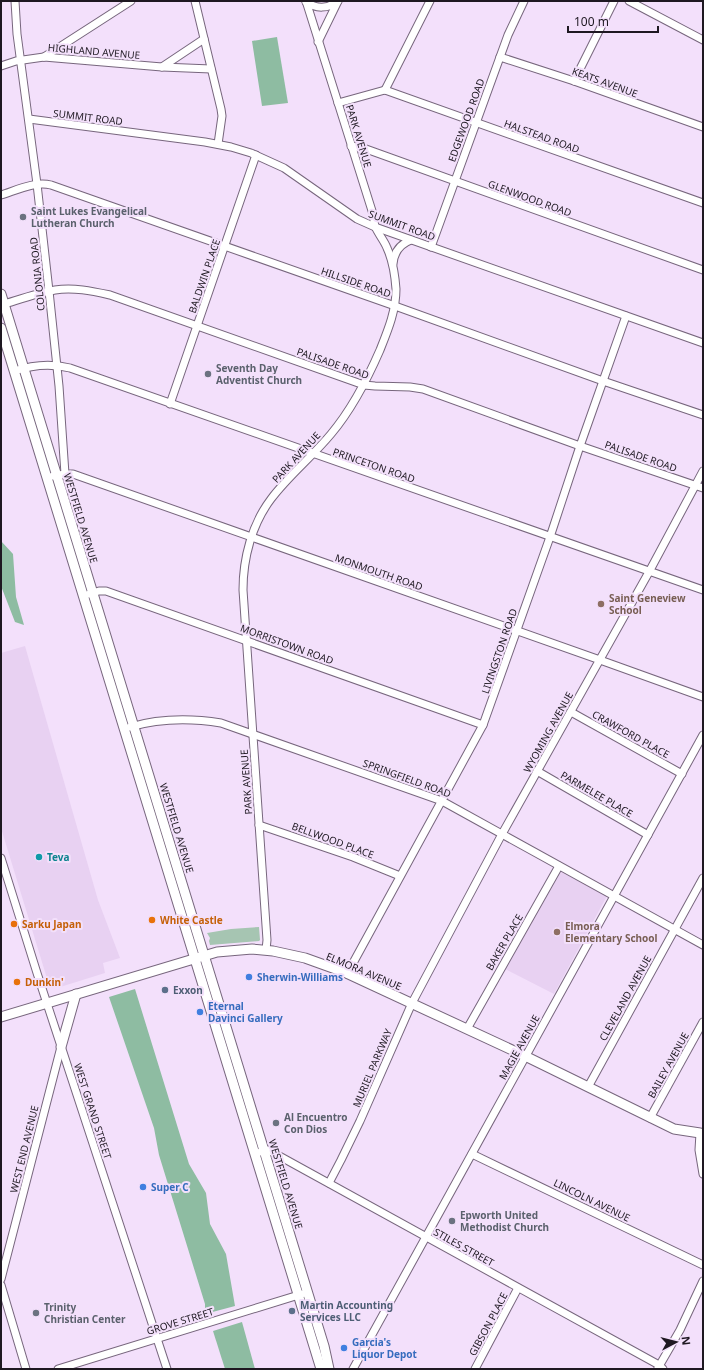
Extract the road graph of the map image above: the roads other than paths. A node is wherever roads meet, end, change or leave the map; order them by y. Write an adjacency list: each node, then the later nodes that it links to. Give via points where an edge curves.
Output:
1 (15, 1): 15 (street, COLONIA ROAD)
2 (131, 1): 13 (street)
3 (196, 1): 10 (street)
4 (338, 1): 9 (street, via 330,6 320,7); 12 (street)
5 (430, 1): 20 (street)
6 (524, 1): 14 (street, EDGEWOOD ROAD)
7 (614, 1): 19 (street)
8 (628, 1): 11 (street)
9 (306, 2): 12 (street, PARK AVENUE)
10 (204, 39): 17 (street); 18 (street)
11 (703, 40)
12 (318, 42): 21 (street, PARK AVENUE)
13 (44, 57): 15 (street, HIGHLAND AVENUE); 17 (street, HIGHLAND AVENUE)
14 (500, 57): 19 (street, KEATS AVENUE); 23 (street, EDGEWOOD ROAD)
15 (20, 60): 16 (street, HIGHLAND AVENUE); 22 (street, COLONIA ROAD)
16 (1, 66)
17 (162, 67): 18 (street, HIGHLAND AVENUE)
18 (212, 69): 25 (street, via 222,116)
19 (574, 81): 24 (street, KEATS AVENUE)
20 (385, 90): 21 (street); 23 (street, HALSTEAD ROAD)
21 (338, 104): 26 (street, PARK AVENUE)
22 (29, 119): 25 (street, SUMMIT ROAD); 29 (street, COLONIA ROAD)
23 (476, 122): 28 (street, EDGEWOOD ROAD); 31 (street, HALSTEAD ROAD)
24 (703, 127)
25 (218, 144): 27 (street, SUMMIT ROAD)
26 (351, 146): 28 (street, GLENWOOD ROAD, via 366,149); 32 (street, PARK AVENUE)
27 (256, 155): 32 (street, SUMMIT ROAD, via 284,168 357,219); 34 (street, BALDWIN PLACE)
28 (454, 182): 35 (street, EDGEWOOD ROAD); 37 (street, GLENWOOD ROAD)
29 (38, 184): 30 (street, HILLSIDE ROAD); 34 (street, HILLSIDE ROAD, via 51,185); 38 (street, COLONIA ROAD)
30 (1, 195)
31 (703, 203)
32 (376, 227): 33 (street, SUMMIT ROAD); 36 (street, PARK AVENUE, via 387,247)
33 (411, 240): 35 (street, SUMMIT ROAD); 36 (street, via 396,251)
34 (225, 246): 41 (street, HILLSIDE ROAD); 43 (street, BALDWIN PLACE)
35 (431, 247): 42 (street, SUMMIT ROAD)
36 (393, 266): 41 (street, PARK AVENUE)
37 (703, 270)
38 (49, 291): 40 (street, PALISADE ROAD); 43 (street, PALISADE ROAD, via 72,289 104,294); 46 (street, COLONIA ROAD)
39 (1, 294): 40 (main road, WESTFIELD AVENUE)
40 (3, 305): 47 (main road, WESTFIELD AVENUE)
41 (396, 306): 49 (street, HILLSIDE ROAD); 50 (street, PARK AVENUE)
42 (626, 316): 45 (street, SUMMIT ROAD); 49 (street, LIVINGSTON ROAD)
43 (197, 326): 50 (street, PALISADE ROAD); 51 (street, BALDWIN PLACE)
44 (1, 328): 48 (main road, WESTFIELD AVENUE)
45 (703, 343)
46 (57, 366): 47 (street, PRINCETON ROAD); 51 (street, PRINCETON ROAD, via 70,368); 56 (street, COLONIA ROAD)
47 (24, 368): 48 (street, PRINCETON ROAD); 56 (main road, WESTFIELD AVENUE)
48 (14, 371): 57 (main road, WESTFIELD AVENUE)
49 (603, 381): 52 (street, HILLSIDE ROAD); 53 (street, LIVINGSTON ROAD)
50 (364, 385): 53 (street, PALISADE ROAD, via 423,389); 54 (street, PARK AVENUE, via 338,425)
51 (170, 404): 54 (street, PRINCETON ROAD)
52 (703, 415)
53 (580, 446): 58 (street, PALISADE ROAD); 61 (street, LIVINGSTON ROAD)
54 (313, 454): 60 (street, PARK AVENUE, via 268,503); 61 (street, PRINCETON ROAD)
55 (703, 471): 58 (street, WYOMING AVENUE)
56 (61, 474): 57 (street, MONMOUTH ROAD); 60 (street, MONMOUTH ROAD, via 73,474); 64 (main road, WESTFIELD AVENUE)
57 (47, 478): 65 (main road, WESTFIELD AVENUE)
58 (695, 485): 59 (street, PALISADE ROAD); 62 (street, WYOMING AVENUE)
59 (703, 488)
60 (252, 537): 66 (street, MONMOUTH ROAD); 67 (street, PARK AVENUE, via 243,574)
61 (550, 537): 62 (street, PRINCETON ROAD); 66 (street, LIVINGSTON ROAD)
62 (649, 572): 63 (street, PRINCETON ROAD); 68 (street, WYOMING AVENUE)
63 (703, 590)
64 (93, 593): 65 (street, MORRISTOWN ROAD); 67 (street, MORRISTOWN ROAD, via 106,591); 72 (main road, WESTFIELD AVENUE)
65 (83, 596): 73 (main road, WESTFIELD AVENUE)
66 (516, 631): 68 (street, MONMOUTH ROAD); 71 (street, LIVINGSTON ROAD)
67 (246, 641): 71 (street, MORRISTOWN ROAD); 74 (street, PARK AVENUE)
68 (600, 660): 69 (street, MONMOUTH ROAD); 70 (street, WYOMING AVENUE)
69 (703, 697)
70 (571, 712): 76 (street, WYOMING AVENUE); 77 (street, CRAWFORD PLACE)
71 (483, 725): 78 (street, LIVINGSTON ROAD)
72 (134, 726): 73 (street, SPRINGFIELD ROAD); 74 (street, SPRINGFIELD ROAD, via 173,719 196,720 221,723); 82 (main road, WESTFIELD AVENUE)
73 (124, 729): 83 (main road, WESTFIELD AVENUE)
74 (252, 734): 78 (street, SPRINGFIELD ROAD); 79 (street, PARK AVENUE)
75 (703, 735): 77 (street, MAGIE AVENUE)
76 (537, 771): 80 (street, WYOMING AVENUE); 81 (street, PARMELEE PLACE)
77 (682, 774): 81 (street, MAGIE AVENUE)
78 (442, 800): 80 (street, SPRINGFIELD ROAD); 86 (street, LIVINGSTON ROAD)
79 (259, 825): 86 (street, BELLWOOD PLACE); 91 (street, PARK AVENUE)
80 (502, 834): 85 (street, SPRINGFIELD ROAD); 97 (street, WYOMING AVENUE)
81 (648, 835): 88 (street, MAGIE AVENUE)
82 (169, 842): 83 (main road); 92 (main road, WESTFIELD AVENUE)
83 (160, 844): 93 (main road, WESTFIELD AVENUE)
84 (1, 858): 96 (street, WEST GRAND STREET)
85 (559, 866): 88 (street, SPRINGFIELD ROAD); 100 (street, BAKER PLACE)
86 (400, 876): 94 (street, LIVINGSTON ROAD)
87 (703, 878): 89 (street, CLEVELAND AVENUE)
88 (614, 896): 89 (street, SPRINGFIELD ROAD); 102 (street, MAGIE AVENUE)
89 (674, 929): 90 (street, SPRINGFIELD ROAD); 105 (street, CLEVELAND AVENUE)
90 (703, 945)
91 (266, 950): 92 (main road, ELMORA AVENUE, via 230,950); 94 (main road, ELMORA AVENUE, via 305,958)
92 (204, 955): 93 (main road, ELMORA AVENUE); 103 (main road, WESTFIELD AVENUE)
93 (194, 958): 95 (main road, ELMORA AVENUE); 104 (main road, WESTFIELD AVENUE)
94 (347, 974): 97 (main road, ELMORA AVENUE)
95 (76, 994): 96 (main road, ELMORA AVENUE); 101 (main road)
96 (47, 1003): 98 (main road, ELMORA AVENUE); 101 (street, WEST GRAND STREET)
97 (412, 1003): 100 (main road, ELMORA AVENUE); 112 (street, MURIEL PARKWAY, via 360,1121)
98 (1, 1017)
99 (703, 1022): 106 (street, BAILEY AVENUE)
100 (467, 1029): 102 (main road, ELMORA AVENUE)
101 (61, 1047): 115 (street, WEST END AVENUE); 121 (street, WEST GRAND STREET)
102 (525, 1056): 105 (main road, ELMORA AVENUE); 110 (street, MAGIE AVENUE)
103 (239, 1068): 104 (main road); 108 (main road, WESTFIELD AVENUE)
104 (229, 1071): 109 (main road, WESTFIELD AVENUE)
105 (588, 1087): 106 (main road, ELMORA AVENUE)
106 (650, 1118): 107 (main road, ELMORA AVENUE, via 674,1129)
107 (702, 1133): 111 (street, via 699,1150)
108 (264, 1150): 109 (street); 112 (street, STILES STREET); 119 (main road, WESTFIELD AVENUE)
109 (255, 1153): 120 (main road, WESTFIELD AVENUE)
110 (472, 1154): 113 (street, MAGIE AVENUE); 114 (street, LINCOLN AVENUE)
111 (703, 1174)
112 (329, 1183): 113 (street, STILES STREET)
113 (426, 1237): 118 (street, STILES STREET); 128 (street, MAGIE AVENUE)
114 (703, 1265)
115 (1, 1279)
116 (703, 1282): 122 (street)
117 (1, 1285): 123 (street)
118 (518, 1288): 122 (street, STILES STREET); 129 (street, GIBSON PLACE)
119 (308, 1292): 120 (street, GROVE STREET); 127 (main road, WESTFIELD AVENUE)
120 (298, 1295): 121 (street, GROVE STREET); 126 (main road, WESTFIELD AVENUE)
121 (158, 1338): 124 (street, GROVE STREET); 125 (street, WEST GRAND STREET)
122 (660, 1368)
123 (26, 1369)
124 (58, 1369)
125 (167, 1369)
126 (320, 1369)
127 (330, 1369)
128 (353, 1369)
129 (475, 1369)

